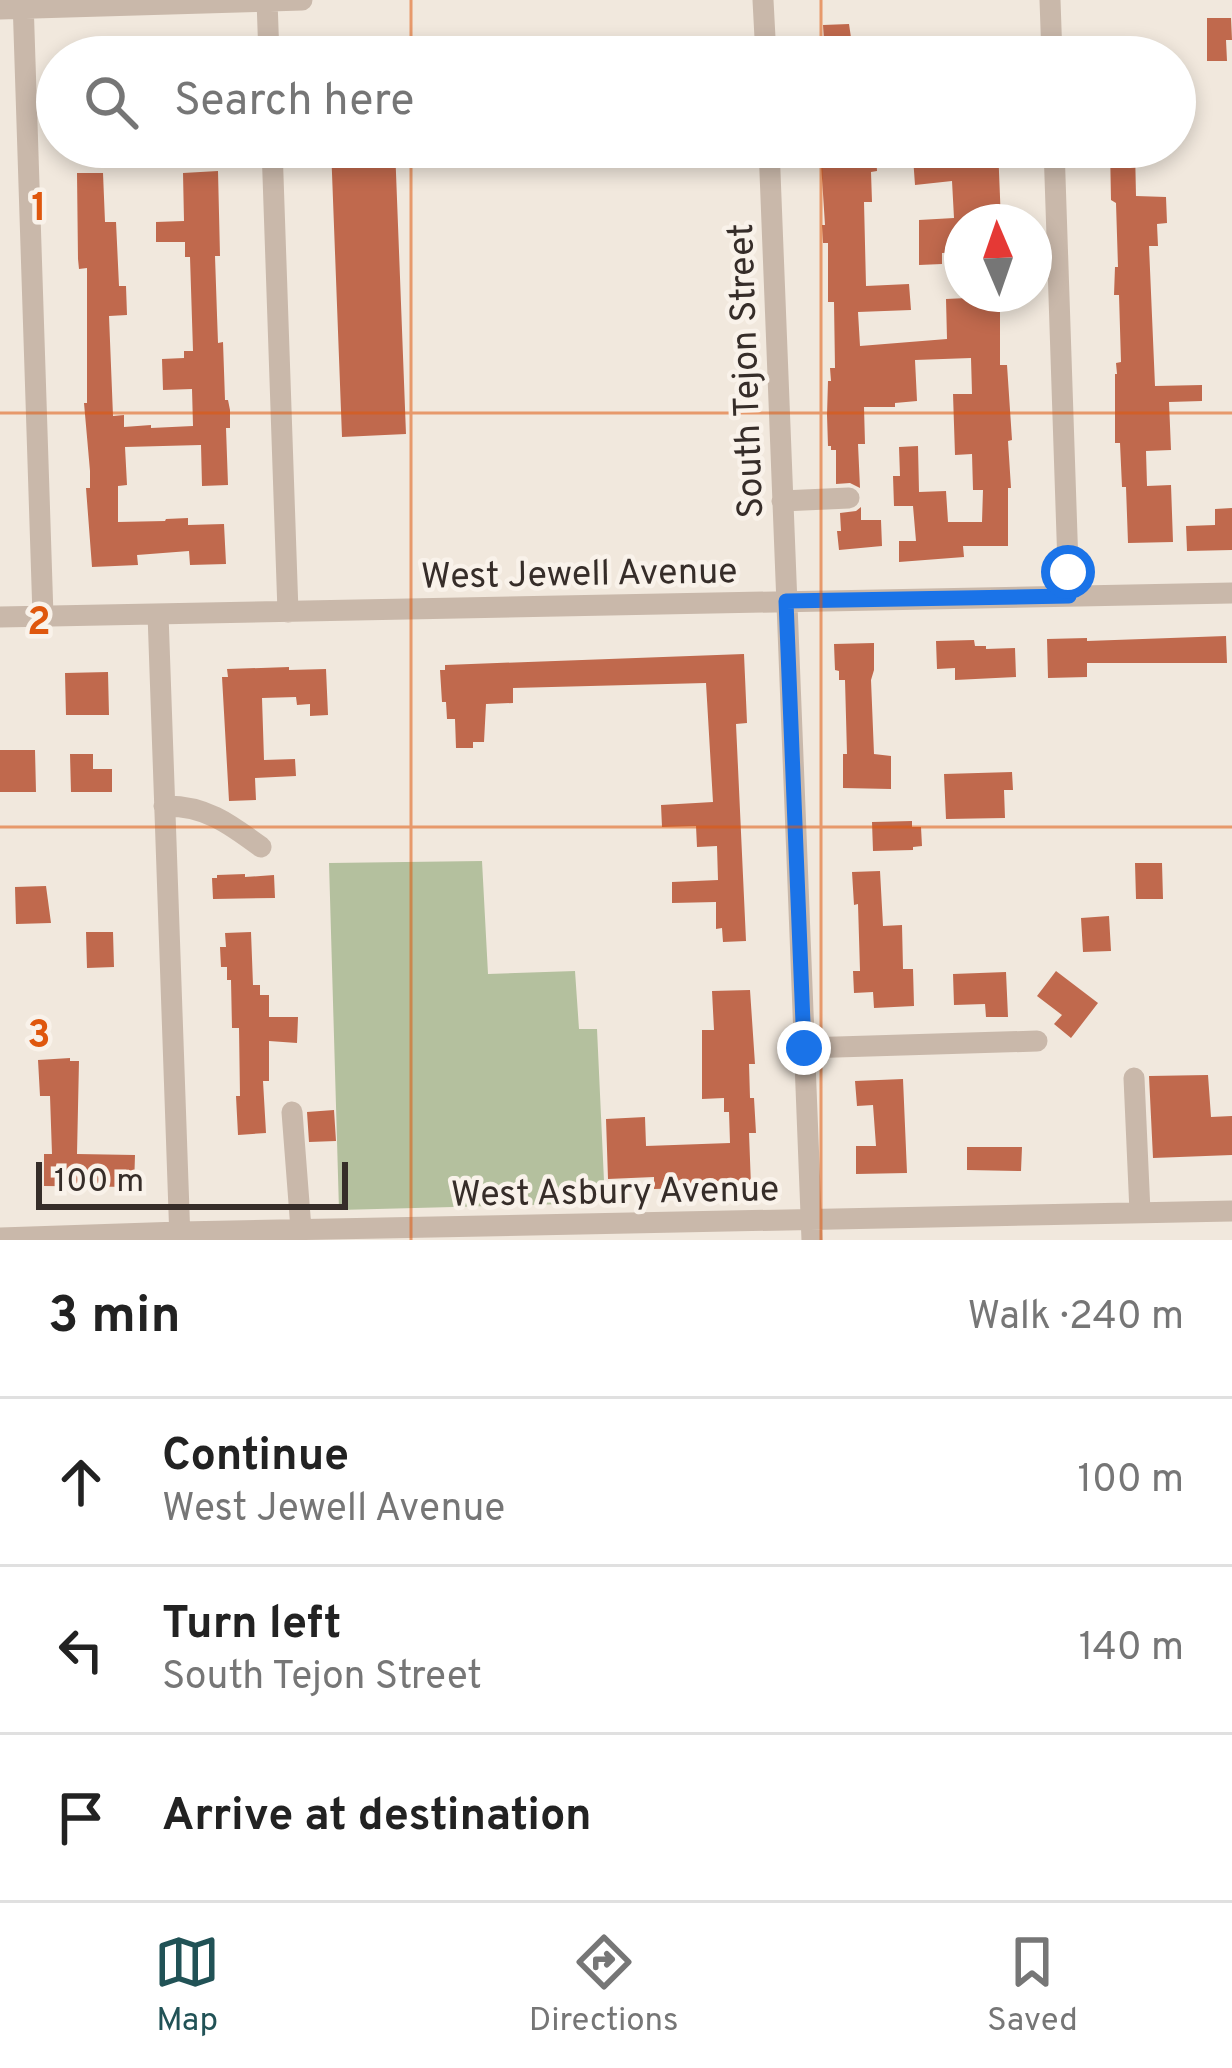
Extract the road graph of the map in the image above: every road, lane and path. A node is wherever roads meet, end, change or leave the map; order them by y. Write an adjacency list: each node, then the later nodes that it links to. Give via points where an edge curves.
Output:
1 (302, 0): 4 (street)
2 (764, 0): 7 (street)
3 (1050, 0): 8 (street)
4 (267, 1): 5 (street); 6 (street)
5 (15, 6): 19 (street)
6 (268, 36)
7 (765, 36)
8 (1051, 36)
9 (273, 168): 17 (street)
10 (770, 168): 13 (street, South Tejon Street)
11 (1055, 168): 15 (street)
12 (848, 498): 13 (street)
13 (782, 501): 16 (street, South Tejon Street)
14 (1232, 592): 15 (street, West Jewell Avenue)
15 (1069, 596): 16 (street, West Jewell Avenue)
16 (786, 601): 17 (street, West Jewell Avenue); 24 (street, South Tejon Street)
17 (288, 612): 18 (street, West Jewell Avenue)
18 (158, 614): 19 (street, West Jewell Avenue); 21 (street)
19 (43, 616): 20 (street, West Jewell Avenue)
20 (0, 617)
21 (164, 806): 22 (street, via 218,815); 32 (street)
22 (261, 848)
23 (1036, 1041): 24 (street)
24 (804, 1048): 30 (street, South Tejon Street)
25 (1134, 1078): 28 (street)
26 (292, 1112): 29 (street)
27 (1232, 1210): 28 (street, West Asbury Avenue)
28 (1140, 1212): 30 (street, West Asbury Avenue)
29 (301, 1229): 31 (street, West Asbury Avenue); 32 (street, West Asbury Avenue)
30 (812, 1229): 31 (street, West Asbury Avenue)
31 (410, 1233)
32 (180, 1236): 33 (street, West Asbury Avenue)
33 (13, 1239)

